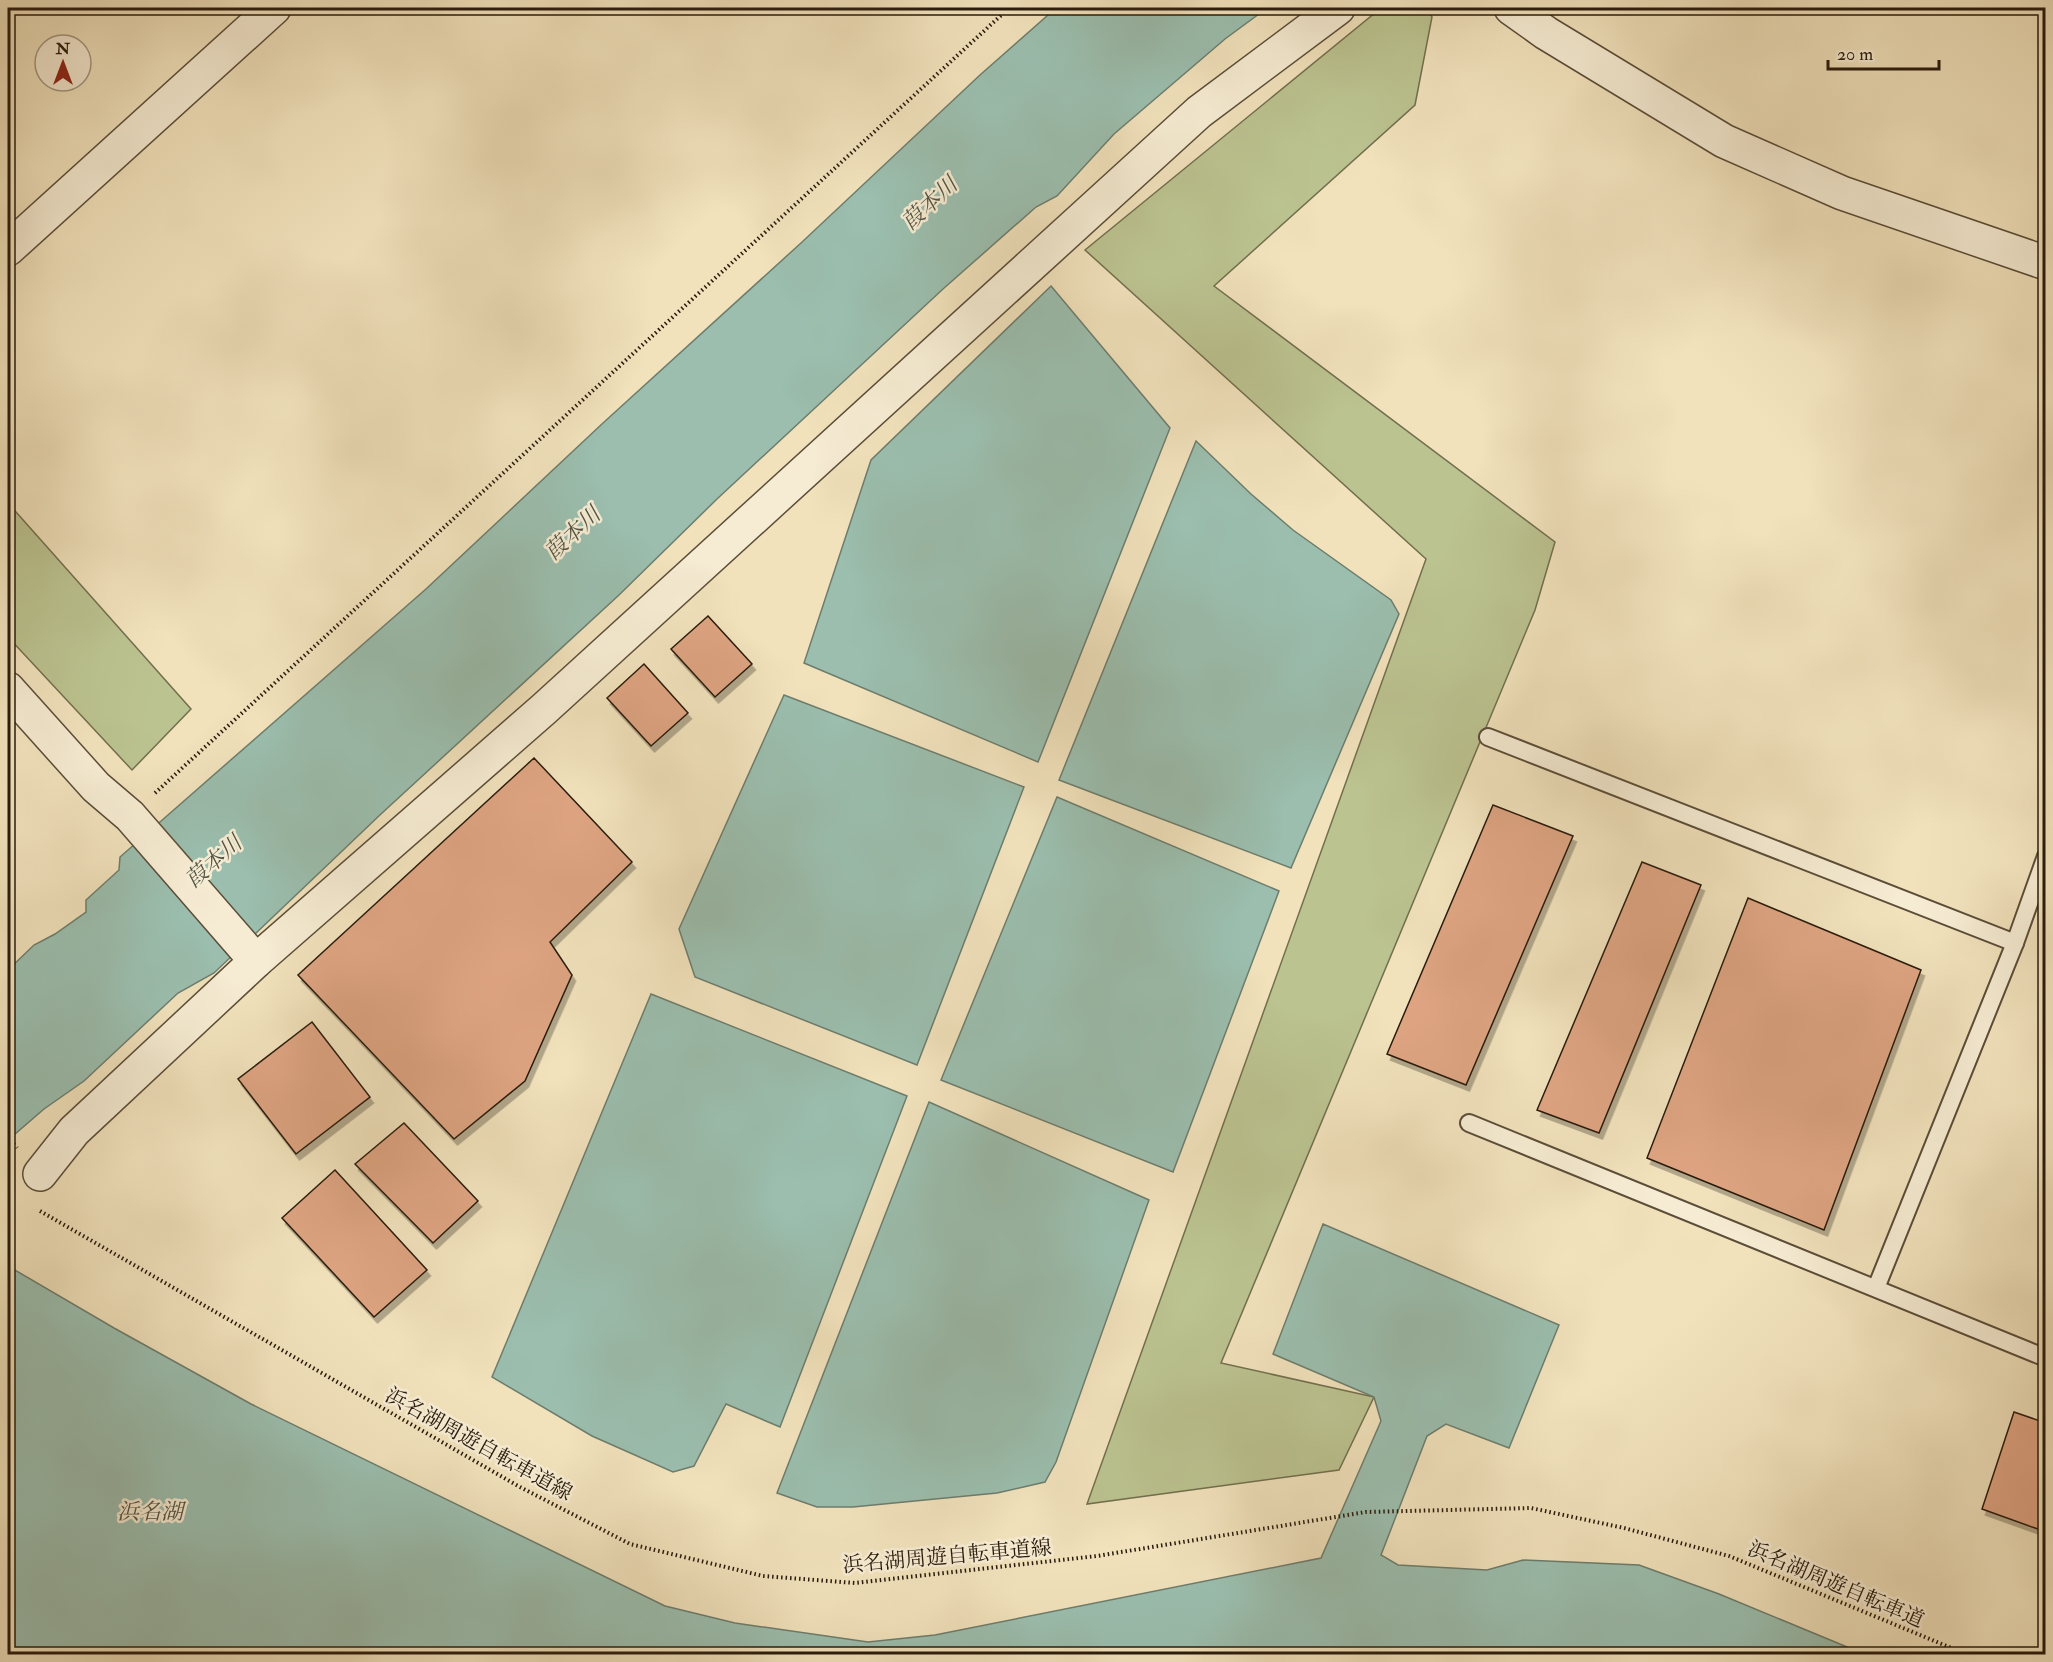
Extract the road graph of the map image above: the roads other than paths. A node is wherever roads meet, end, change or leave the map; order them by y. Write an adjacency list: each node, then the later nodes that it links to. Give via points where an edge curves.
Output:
1 (274, 8): 4 (street)
2 (1338, 8): 10 (street, via 1199,112 544,709)
3 (1511, 8): 5 (street, via 1724,141 1842,193)
4 (8, 249)
5 (2046, 264)
6 (8, 689): 10 (street, via 96,787 130,816)
7 (1488, 737): 9 (lane)
8 (2046, 856): 9 (lane)
9 (2015, 943): 13 (lane)
10 (256, 961): 12 (street, via 74,1131)
11 (1469, 1123): 13 (lane)
12 (40, 1174)
13 (1876, 1288): 14 (lane)
14 (2046, 1358)

